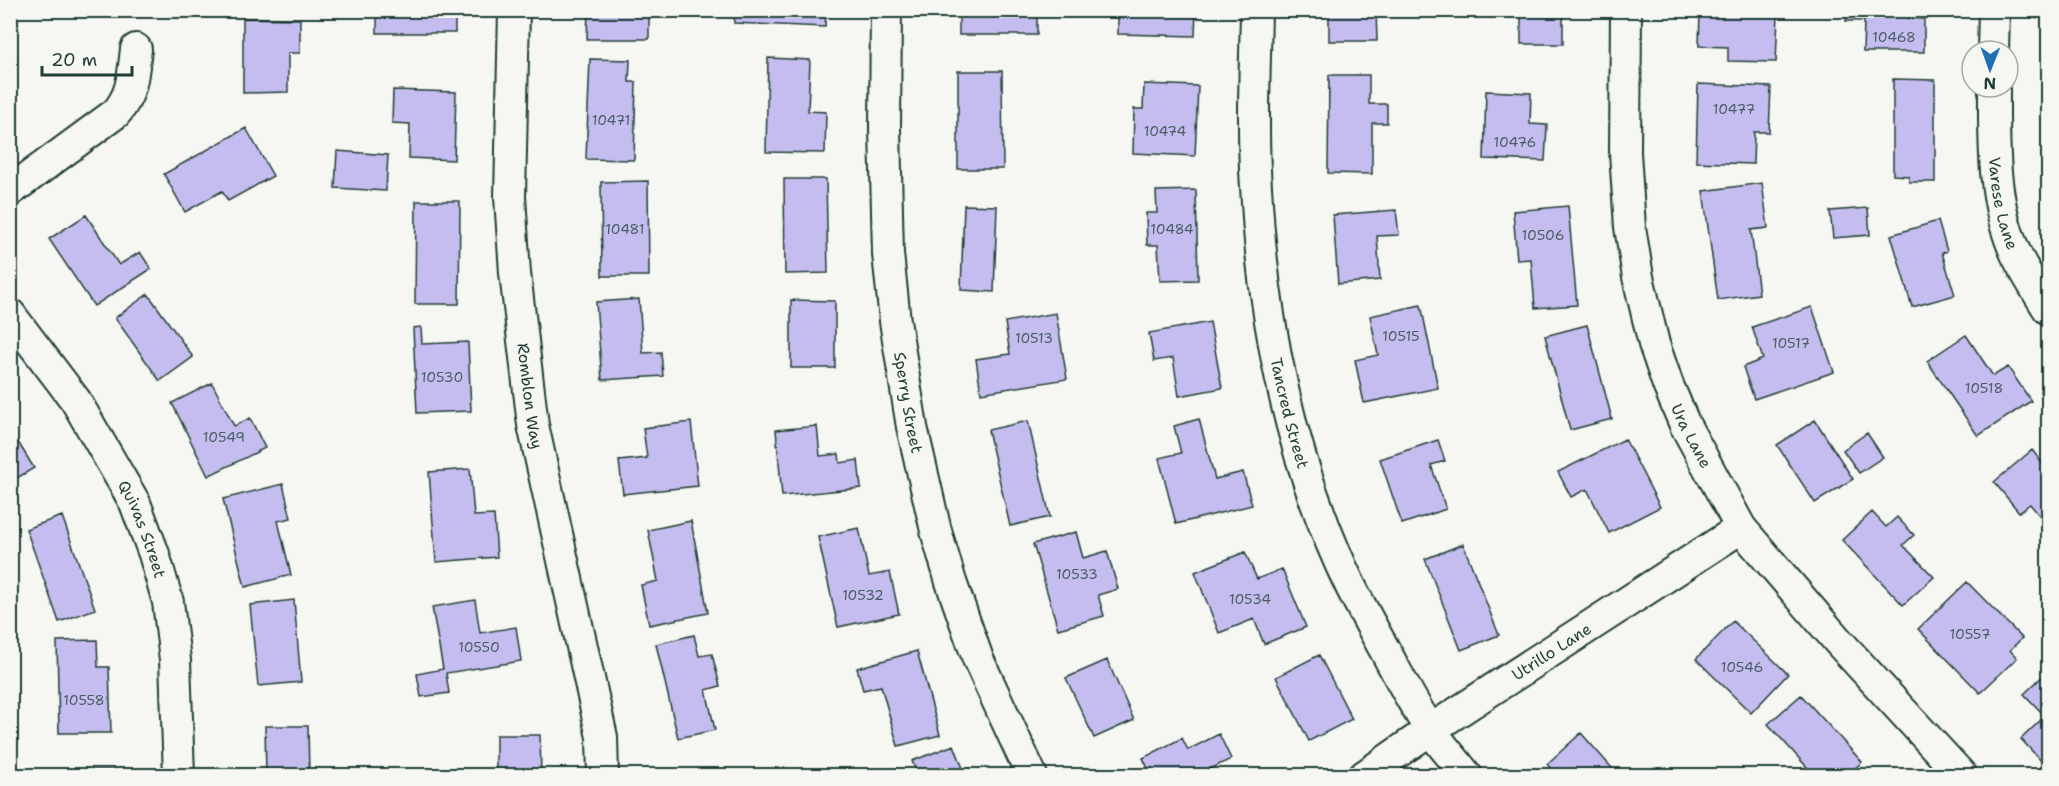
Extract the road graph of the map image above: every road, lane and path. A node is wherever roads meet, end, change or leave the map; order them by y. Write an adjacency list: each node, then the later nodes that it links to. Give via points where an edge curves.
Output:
1 (514, 10): 15 (street, Romblon Way, via 510,197 518,296 533,425 602,737)
2 (886, 10): 16 (street, Sperry Street, via 888,254 912,427 951,582 978,659)
3 (1256, 10): 13 (street, Tancred Street, via 1256,187 1263,276 1286,400 1308,478 1350,586)
4 (1626, 10): 12 (street, Ura Lane, via 1626,153 1630,227 1638,277 1668,385 1685,425)
5 (1994, 10): 6 (street)
6 (1993, 39)
7 (136, 49): 9 (street, via 132,87 124,104)
8 (1994, 99): 10 (street, Varese Lane, via 1994,156 2005,224 2030,281)
9 (10, 191)
10 (2049, 309)
11 (10, 314): 14 (street, Quivas Street, via 76,401 135,503 150,543 168,602 175,660)
12 (1741, 528): 13 (street, Utrillo Lane); 19 (street, Ura Lane)
13 (1430, 730): 17 (street, Utrillo Lane); 18 (street, Tancred Street)
14 (178, 776)
15 (603, 776)
16 (1032, 776)
17 (1364, 776)
18 (1467, 776)
19 (1962, 776)

